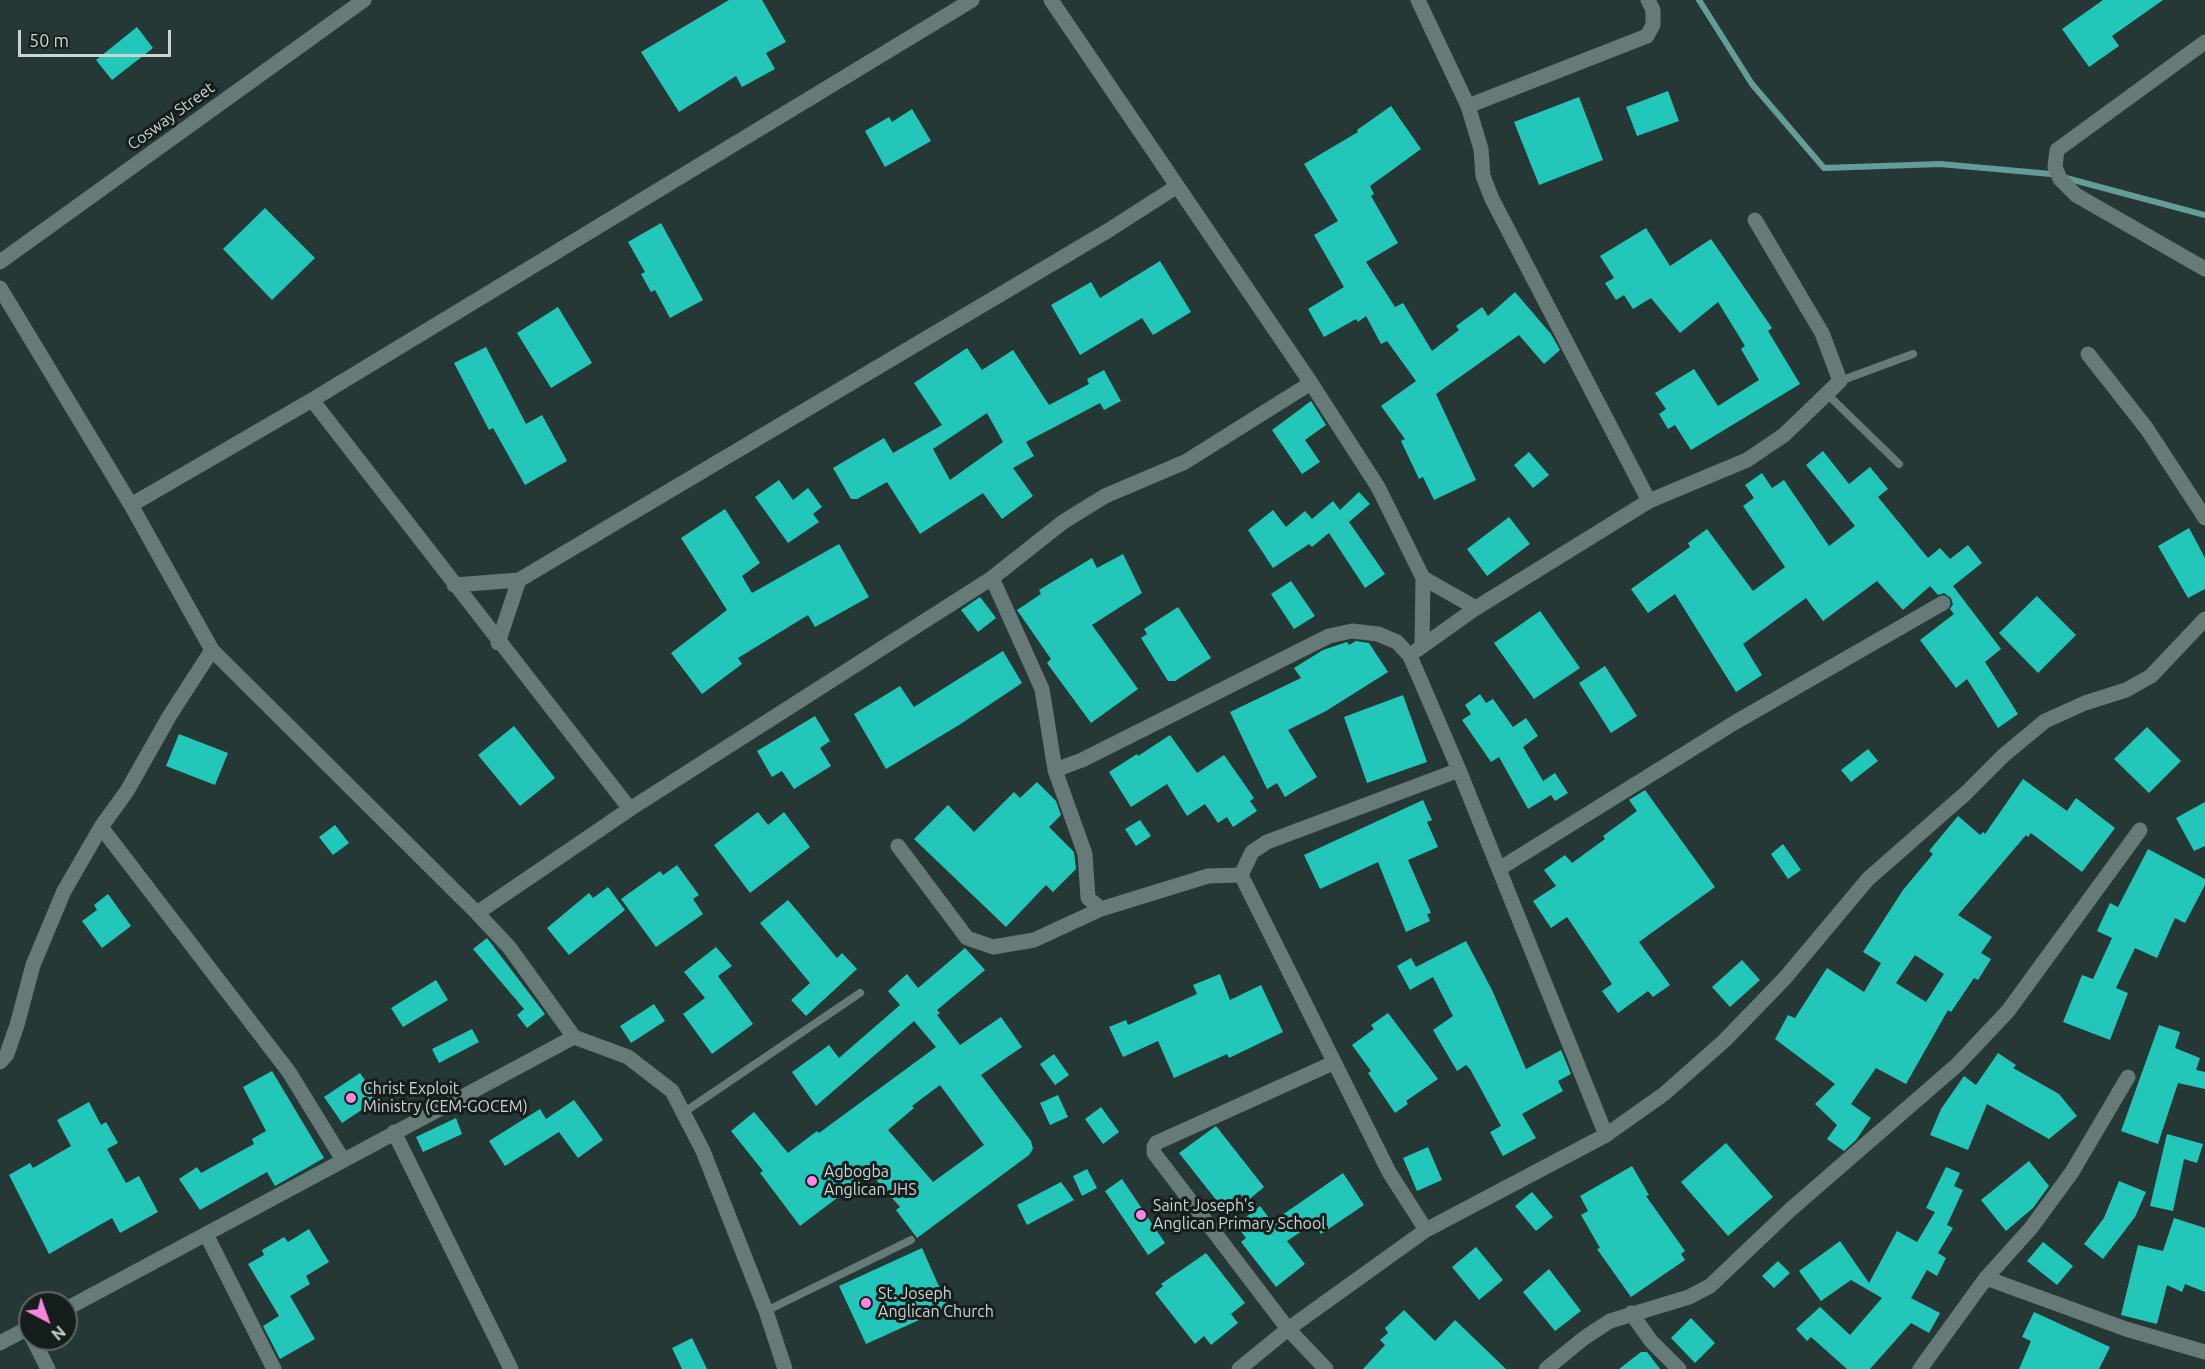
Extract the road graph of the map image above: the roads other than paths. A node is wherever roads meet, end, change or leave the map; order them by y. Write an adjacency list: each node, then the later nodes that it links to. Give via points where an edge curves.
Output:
1 (363, 0): 10 (street, Cosway Street)
2 (972, 0): 18 (street)
3 (1051, 0): 8 (street)
4 (1418, 0): 7 (street)
5 (1648, 0): 7 (street, via 1653,25 1647,36)
6 (2205, 42): 11 (street, via 2057,150 2055,167 2060,179 2076,195)
7 (1468, 106): 20 (street, via 1492,200)
8 (1176, 187): 16 (street); 25 (street)
9 (1755, 220): 15 (street, via 1822,333)
10 (0, 262)
11 (2205, 269)
12 (0, 288): 21 (street)
13 (1913, 354): 15 (lane)
14 (2088, 354): 22 (street, via 2147,429)
15 (1840, 381): 17 (street)
16 (1311, 383): 23 (street, via 1185,462 1105,496 1063,522); 24 (street, via 1378,487)
17 (1826, 392): 19 (lane); 20 (street, via 1784,435 1747,460)
18 (312, 400): 21 (street); 26 (street)
19 (1899, 464)
20 (1649, 501): 28 (street)
21 (132, 505): 32 (street)
22 (2205, 518)
23 (992, 578): 34 (street, via 1042,689); 36 (street)
24 (1423, 578): 28 (street); 31 (street)
25 (519, 580): 26 (street); 30 (street)
26 (454, 585): 30 (street)
27 (1943, 603): 40 (street, via 1734,723)
28 (1476, 608): 31 (street)
29 (2205, 619): 51 (street, via 2151,676 2126,690 2045,721 2004,755 1868,879 1785,978 1724,1041 1664,1094)
30 (498, 643): 36 (street)
31 (1422, 645): 33 (street)
32 (212, 650): 37 (street); 43 (street)
33 (1410, 656): 34 (street, via 1397,642 1378,634 1352,631 1329,636); 35 (street)
34 (1055, 770): 42 (street, via 1085,854 1088,898)
35 (1459, 770): 40 (street); 41 (street, via 1267,842 1252,852)
36 (630, 809): 43 (street)
37 (101, 827): 46 (street, via 64,891 33,965 10,1044); 52 (street, via 289,1071)
38 (2140, 830): 59 (street, via 2008,1011 1957,1065 1790,1210 1710,1286 1689,1297)
39 (897, 846): 42 (street, via 967,938 993,947 1034,940)
40 (1499, 869): 51 (street)
41 (1241, 875): 42 (street, via 1208,876); 47 (street)
42 (1101, 909)
43 (477, 913): 45 (street, via 509,947)
44 (860, 993): 49 (lane)
45 (573, 1037): 49 (street, via 628,1057 672,1091); 50 (street)
46 (0, 1062)
47 (1333, 1063): 53 (street, via 1389,1172); 60 (street, via 1154,1147 1154,1153)
48 (2128, 1077): 56 (street, via 2072,1172 2031,1228)
49 (683, 1113): 58 (street, via 703,1151)
50 (394, 1132): 52 (street); 67 (street)
51 (1606, 1135): 53 (street)
52 (343, 1160): 54 (street)
53 (1426, 1230): 60 (street)
54 (206, 1234): 57 (street); 66 (street)
55 (911, 1240): 58 (lane)
56 (1986, 1278): 63 (street, via 2126,1329); 73 (street)
57 (78, 1303)
58 (766, 1311): 68 (street)
59 (1631, 1312): 71 (street, via 1584,1338); 72 (street, via 1651,1341)
60 (1288, 1329): 69 (street); 70 (street)
61 (18, 1336): 62 (street)
62 (0, 1343)
63 (2204, 1350)
64 (39, 1351): 65 (street)
65 (48, 1369)
66 (274, 1369)
67 (511, 1369)
68 (785, 1369)
69 (1239, 1369)
70 (1326, 1369)
71 (1546, 1369)
72 (1679, 1369)
73 (1920, 1369)

